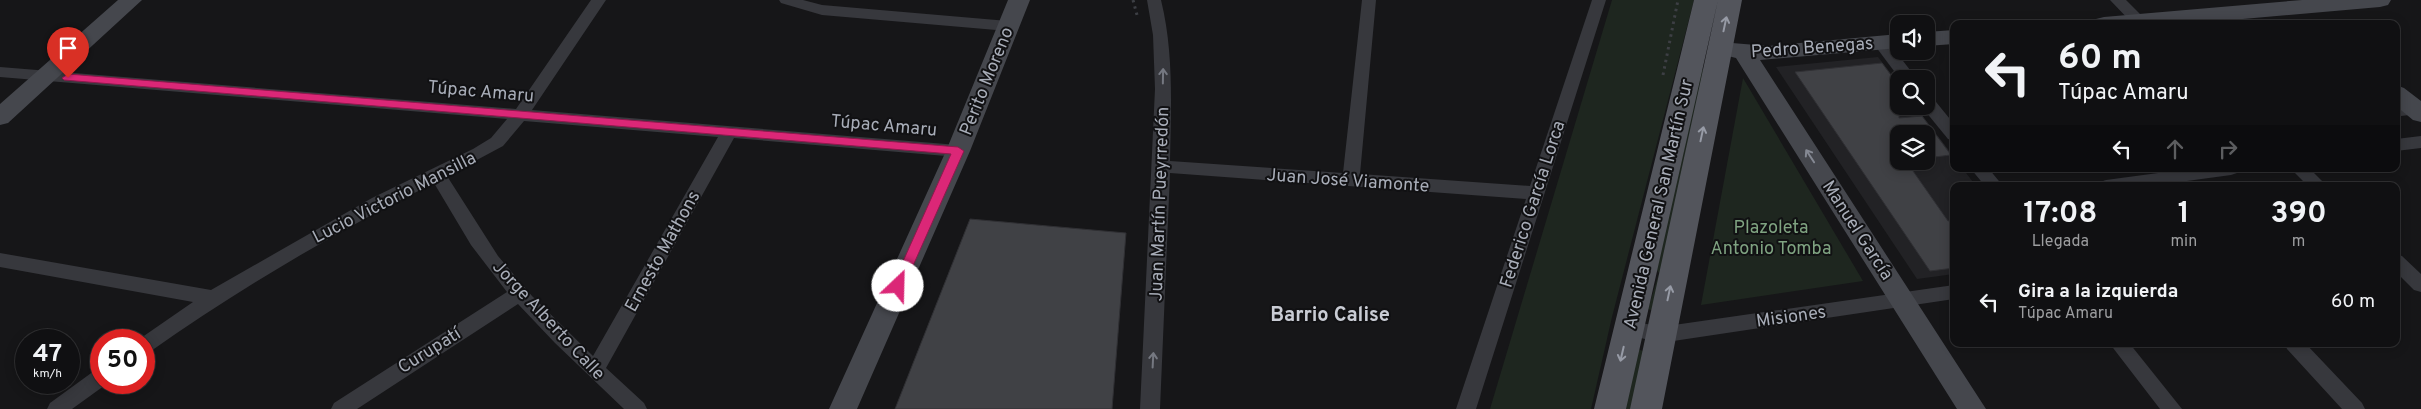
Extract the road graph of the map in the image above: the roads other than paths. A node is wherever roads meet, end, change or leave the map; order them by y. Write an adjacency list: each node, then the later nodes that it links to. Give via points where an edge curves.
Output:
1 (130, 0): 22 (street)
2 (599, 0): 26 (street, Lucio Victorio Mansilla)
3 (786, 0): 16 (street, via 822,10)
4 (1019, 0): 16 (street, Perito Moreno)
5 (1154, 0): 33 (street, Juan Martín Pueyrredón, one-way to 5, via 1164,56)
6 (1369, 0): 38 (street)
7 (1599, 0): 42 (street, Federico García Lorca)
8 (1706, 0): 20 (main road, Avenida General San Martín Sur)
9 (1730, 0): 20 (main road, Avenida General San Martín Sur, one-way to 9)
10 (2117, 0): 13 (street)
11 (2380, 0): 12 (street)
12 (2291, 4): 14 (street); 15 (street)
13 (2138, 20)
14 (2203, 20)
15 (2310, 20)
16 (1008, 26): 32 (street, Perito Moreno)
17 (1950, 37): 18 (street)
18 (1935, 38)
19 (1890, 42): 20 (street, Pedro Benegas, via 1768,53)
20 (1720, 48): 49 (street, Manuel García, one-way to 20); 50 (main road, Avenida General San Martín Sur); 51 (main road, Avenida General San Martín Sur, one-way to 20)
21 (0, 72): 22 (street, Túpac Amaru)
22 (48, 76): 26 (street, Túpac Amaru); 27 (street)
23 (2400, 97): 25 (street)
24 (1935, 111): 28 (street)
25 (2411, 112)
26 (520, 115): 29 (street, Túpac Amaru); 37 (street, Lucio Victorio Mansilla, via 497,142)
27 (0, 118)
28 (1950, 130)
29 (729, 132): 32 (street, Túpac Amaru); 55 (street, Ernesto Mathons)
30 (2421, 142): 31 (street)
31 (2400, 145)
32 (958, 151): 60 (street, Perito Moreno)
33 (1161, 166): 38 (street, Juan José Viamonte); 61 (street, Juan Martín Pueyrredón, one-way to 33)
34 (1982, 172): 39 (street)
35 (2214, 172): 40 (street)
36 (2303, 172): 41 (street)
37 (437, 174): 47 (street, Jorge Alberto Calle, via 471,232); 48 (street, Lucio Victorio Mansilla, via 338,225)
38 (1351, 180): 42 (street, Juan José Viamonte)
39 (1991, 182)
40 (2158, 182)
41 (2314, 182)
42 (1535, 193): 62 (street, Federico García Lorca)
43 (0, 260): 48 (street)
44 (2400, 265): 45 (street)
45 (2421, 285)
46 (1950, 293): 49 (street, Misiones)
47 (519, 294): 55 (street, Jorge Alberto Calle); 58 (street, Curupatí)
48 (213, 298): 52 (street, Lucio Victorio Mansilla)
49 (1903, 300): 51 (street, Misiones); 65 (street, Manuel García)
50 (1629, 328): 51 (street, Misiones); 63 (main road, Avenida General San Martín Sur, one-way to 63)
51 (1660, 335): 64 (main road, Avenida General San Martín Sur)
52 (155, 338)
53 (2121, 347): 66 (street)
54 (2297, 347): 67 (street)
55 (595, 370): 59 (street, Jorge Alberto Calle)
56 (90, 385): 57 (street)
57 (57, 409)
58 (341, 409)
59 (637, 409)
60 (843, 409)
61 (1150, 409)
62 (1466, 409)
63 (1610, 409)
64 (1646, 409)
65 (1972, 409)
66 (2172, 409)
67 (2355, 409)

